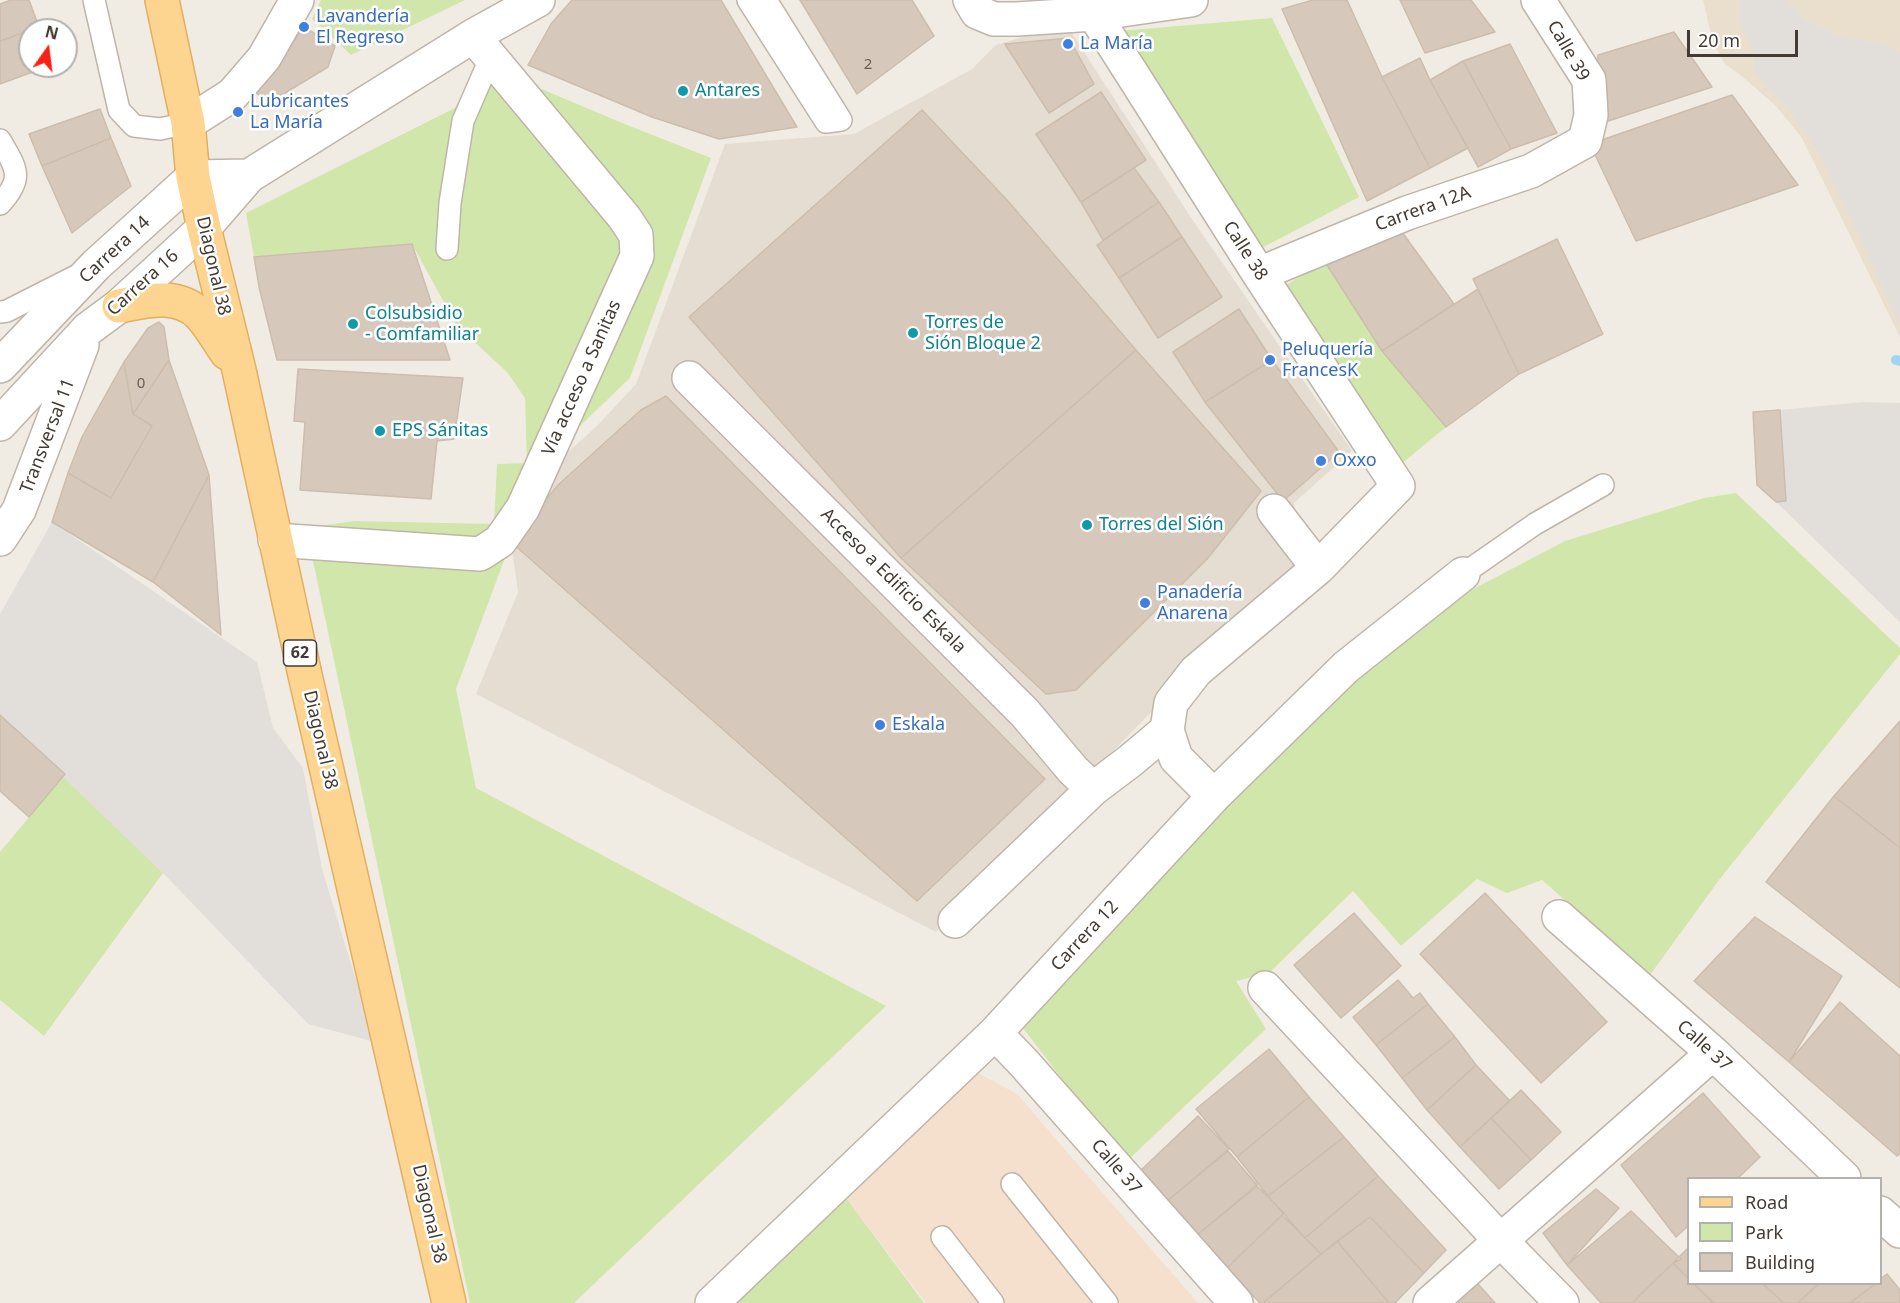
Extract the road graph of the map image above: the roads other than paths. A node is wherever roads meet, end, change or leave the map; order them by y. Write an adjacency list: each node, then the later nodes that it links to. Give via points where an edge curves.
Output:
1 (94, 0): 12 (lane, via 120,110 135,126 160,129)
2 (162, 0): 12 (main road, Diagonal 38 / 62)
3 (297, 0): 12 (street, via 264,58 232,95)
4 (538, 0): 11 (street, Carrera 16)
5 (748, 0): 6 (lane, via 826,122 841,120)
6 (766, 0)
7 (970, 0): 10 (street, via 977,12 994,20)
8 (1191, 0): 10 (street)
9 (1538, 0): 14 (street, Calle 39, via 1589,80 1591,116)
10 (1094, 14): 21 (street, Calle 38)
11 (481, 47): 15 (street, Carrera 16); 19 (lane, via 463,121); 32 (street, Vía acceso a Sanitas, via 630,226 636,235 637,256 524,508 500,541 480,554)
12 (188, 123): 16 (main road, Diagonal 38 / 62)
13 (0, 140): 17 (lane, via 14,166 16,179 12,192)
14 (1585, 141): 21 (street, Carrera 12A, via 1531,171 1407,213)
15 (249, 176): 16 (street); 18 (street, Carrera 16)
16 (193, 177): 18 (main road, Diagonal 38 / 62); 20 (street, Carrera 14)
17 (0, 204)
18 (204, 228): 22 (street, Carrera 16); 26 (main road, Diagonal 38 / 62)
19 (447, 249)
20 (96, 265): 23 (lane); 25 (street, Carrera 14)
21 (1259, 274): 33 (street, Calle 38, via 1398,486)
22 (118, 306): 24 (street, Carrera 16); 26 (main road, via 153,300 180,302 199,314)
23 (0, 312)
24 (88, 329): 28 (street, Carrera 16); 31 (street, Transversal 11, via 19,510)
25 (0, 366)
26 (239, 370): 32 (main road, Diagonal 38 / 62)
27 (689, 378): 36 (street, Acceso a Edificio Eskala, via 1025,712)
28 (0, 424)
29 (1603, 485): 34 (lane, via 1535,524)
30 (1274, 511): 33 (street)
31 (0, 539)
32 (275, 540): 49 (main road, Diagonal 38 / 62)
33 (1318, 568): 35 (street, via 1196,671 1172,703)
34 (1463, 574): 37 (street, Carrera 12, via 1346,667)
35 (1172, 744): 36 (street, via 1130,761); 37 (street)
36 (1093, 789): 39 (street)
37 (1209, 791): 41 (street, Carrera 12)
38 (1559, 917): 42 (street, Calle 37)
39 (955, 921)
40 (1265, 987): 48 (street)
41 (995, 1033): 50 (street, Carrera 12); 53 (street, Calle 37)
42 (1713, 1053): 43 (street, Calle 37); 48 (street)
43 (1842, 1177)
44 (1012, 1184): 52 (lane)
45 (1882, 1214): 46 (street)
46 (1900, 1231)
47 (942, 1237): 51 (lane)
48 (1501, 1241): 54 (street); 55 (street)
49 (449, 1303)
50 (712, 1303)
51 (993, 1303)
52 (1107, 1303)
53 (1236, 1303)
54 (1430, 1303)
55 (1562, 1303)

